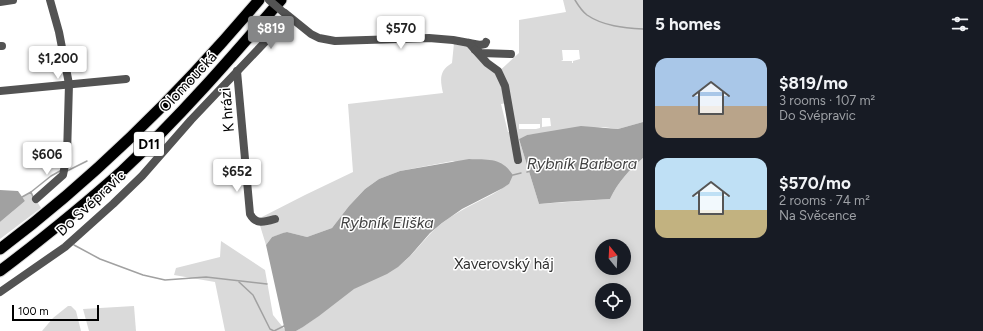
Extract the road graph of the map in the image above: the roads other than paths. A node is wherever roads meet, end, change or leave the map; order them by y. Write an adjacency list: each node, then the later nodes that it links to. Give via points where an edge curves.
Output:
1 (13, 0): 6 (street)
2 (50, 0): 14 (street)
3 (259, 0): 19 (highway, Olomoucká / D11, via 145,125 30,227)
4 (269, 0): 7 (street, bridge)
5 (281, 0): 20 (highway, Olomoucká / D11, via 215,76 122,170 39,241)
6 (0, 2)
7 (286, 14): 8 (street, via 311,34 335,41 429,38); 12 (street, Do Svépravic, via 284,22)
8 (469, 42): 9 (street, via 483,45); 10 (street)
9 (486, 42)
10 (475, 50): 11 (street, via 482,53); 16 (street, via 498,71 505,86)
11 (511, 54)
12 (237, 71): 18 (street, K hrázi, via 250,214 259,222); 21 (street, Do Svépravic, via 114,204 65,247)
13 (126, 79): 14 (street)
14 (69, 84): 15 (street); 17 (street, via 67,155 63,176)
15 (0, 91)
16 (518, 160)
17 (36, 199)
18 (275, 219)
19 (0, 249)
20 (0, 270)
21 (0, 292)

